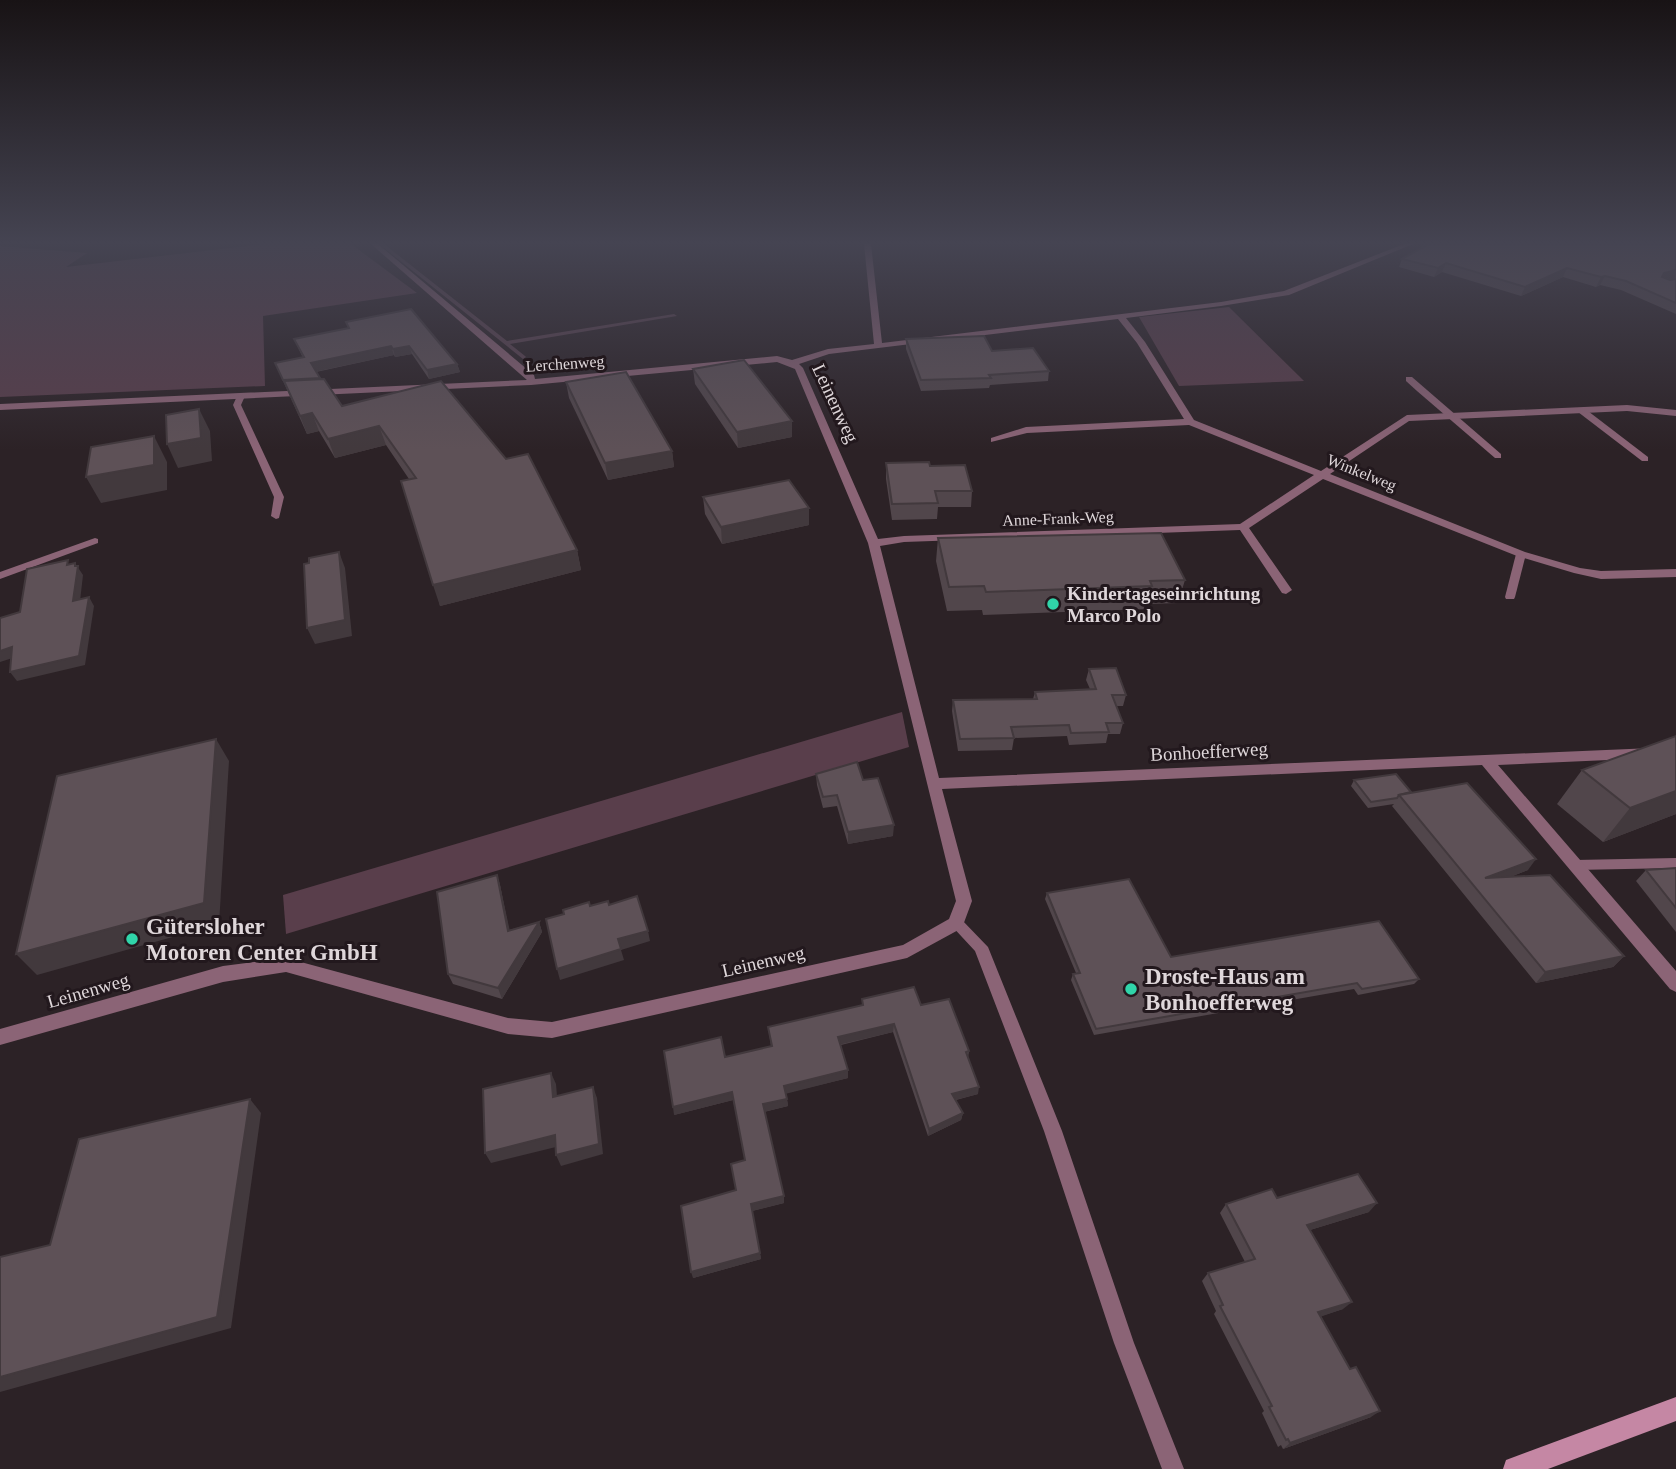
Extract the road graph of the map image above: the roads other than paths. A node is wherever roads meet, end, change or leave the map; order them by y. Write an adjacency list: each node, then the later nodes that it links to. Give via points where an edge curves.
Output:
1 (455, 313): 8 (street, via 531,377)
2 (874, 313): 5 (street)
3 (1145, 313): 4 (street, Lerchenweg)
4 (1120, 316): 5 (street, Lerchenweg); 14 (street)
5 (880, 346): 6 (street, Lerchenweg, via 828,352)
6 (792, 363): 8 (street, Lerchenweg, via 777,359); 22 (street, Leinenweg, via 799,368)
7 (1409, 379): 13 (lane)
8 (531, 382): 9 (street, Lerchenweg)
9 (241, 396): 10 (street, Lerchenweg); 19 (lane, via 237,405 279,497)
10 (0, 407)
11 (1581, 410): 12 (street); 13 (street); 17 (lane)
12 (1676, 412)
13 (1450, 416): 16 (lane); 18 (street, via 1407,418)
14 (1190, 422): 15 (street, Winkelweg, via 1026,430); 18 (street, Winkelweg)
15 (994, 440)
16 (1498, 456)
17 (1645, 459)
18 (1322, 473): 20 (street); 23 (street, Winkelweg)
19 (276, 516)
20 (1243, 527): 22 (street, Anne-Frank-Weg); 26 (street)
21 (95, 541): 25 (lane)
22 (874, 543): 30 (street, Leinenweg)
23 (1521, 554): 24 (street, Winkelweg, via 1601,575); 27 (lane)
24 (1676, 573)
25 (0, 576)
26 (1286, 590)
27 (1510, 597)
28 (1676, 752): 29 (street, Bonhoefferweg)
29 (1486, 760): 30 (street, Bonhoefferweg); 32 (street)
30 (933, 784): 33 (street, Leinenweg, via 964,901)
31 (1676, 863): 32 (lane)
32 (1574, 865): 34 (street)
33 (956, 923): 35 (street, Leinenweg, via 907,951 552,1030 508,1026 286,965 223,974); 37 (lane, via 981,947 1053,1130 1124,1343)
34 (1676, 984)
35 (0, 1037)
36 (1676, 1409): 38 (main road)
37 (1173, 1469)
38 (1515, 1469)

